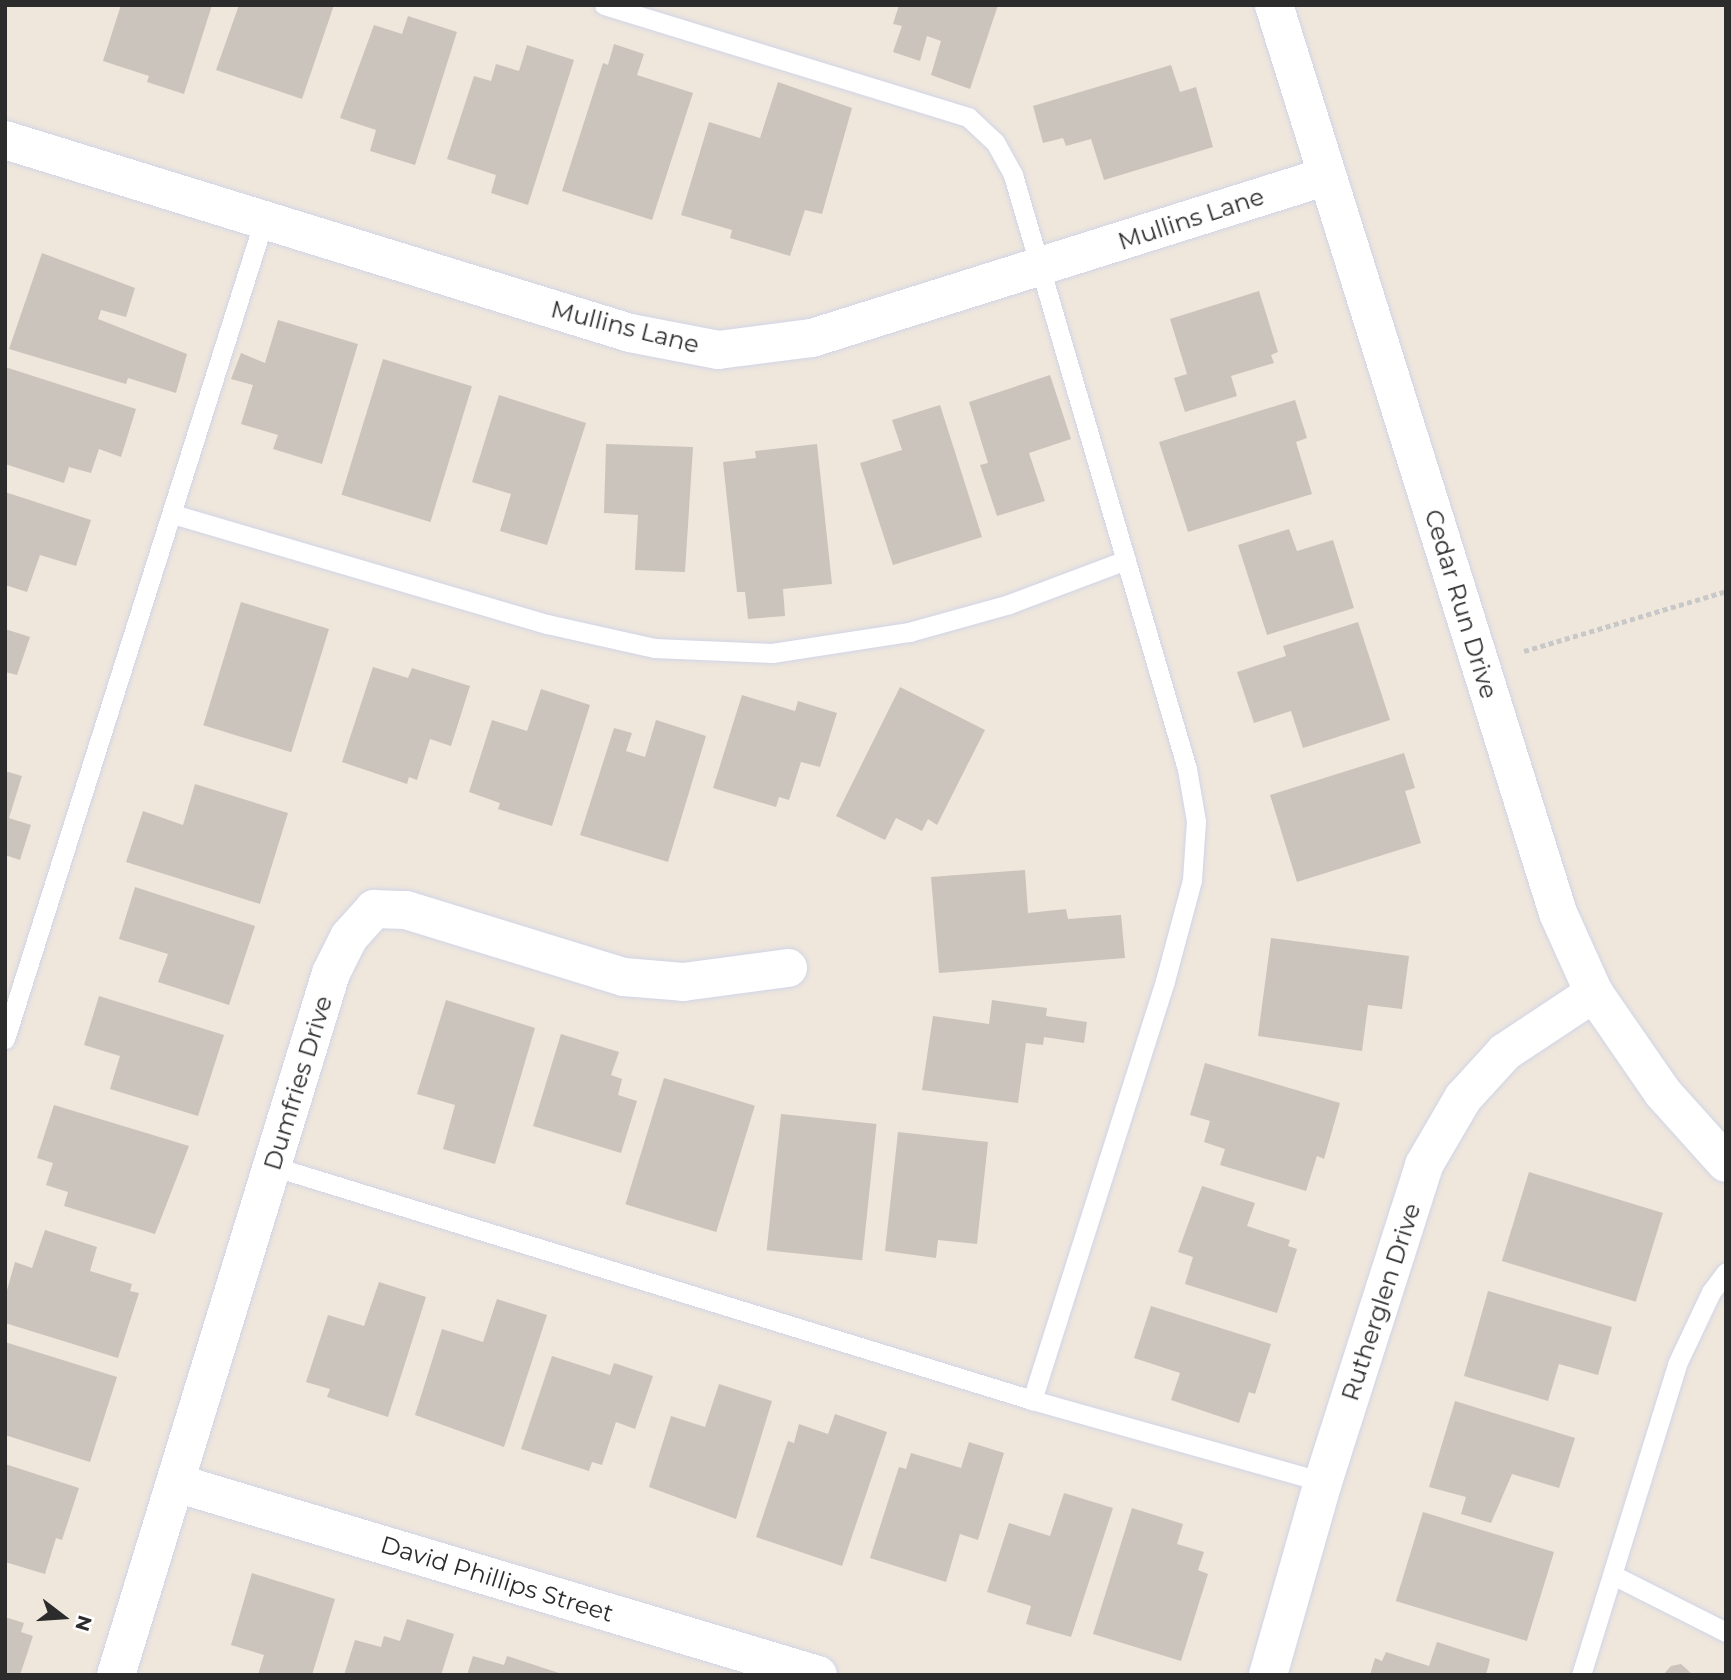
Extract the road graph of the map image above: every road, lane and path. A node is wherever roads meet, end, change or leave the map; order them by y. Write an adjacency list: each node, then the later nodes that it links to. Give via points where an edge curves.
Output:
1 (604, 5): 6 (lane, via 968,117 995,142 1013,175)
2 (1274, 5): 4 (street, Cedar Run Drive)
3 (5, 140): 5 (street, Mullins Lane)
4 (1327, 176): 6 (street, Mullins Lane); 12 (street, Cedar Run Drive, via 1558,913)
5 (263, 223): 6 (street, Mullins Lane, via 630,333 718,350 812,338); 7 (lane)
6 (1041, 266): 8 (lane)
7 (173, 514): 8 (lane, via 547,624 654,648 772,653 909,632 1009,604); 13 (lane)
8 (1126, 560): 17 (lane, via 1187,769 1196,821 1192,880 1165,981)
9 (1726, 591): 10 (path)
10 (1569, 639)
11 (788, 968): 15 (street, Dumfries Drive, via 683,982 624,977 406,910 374,909 349,937 331,973)
12 (1594, 993): 14 (street, Cedar Run Drive, via 1663,1093); 19 (street, Rutherglen Drive, via 1505,1052 1463,1098 1424,1165)
13 (5, 1039)
14 (1726, 1163)
15 (272, 1166): 17 (lane); 18 (street, Dumfries Drive)
16 (1726, 1272): 20 (lane, via 1711,1292 1678,1364)
17 (1032, 1400): 19 (lane)
18 (176, 1482): 22 (street, Dumfries Drive); 23 (street, David Phillips Street)
19 (1323, 1482): 24 (street, Rutherglen Drive)
20 (1613, 1575): 21 (lane); 25 (lane)
21 (1726, 1632)
22 (116, 1675)
23 (818, 1675)
24 (1268, 1675)
25 (1581, 1675)

